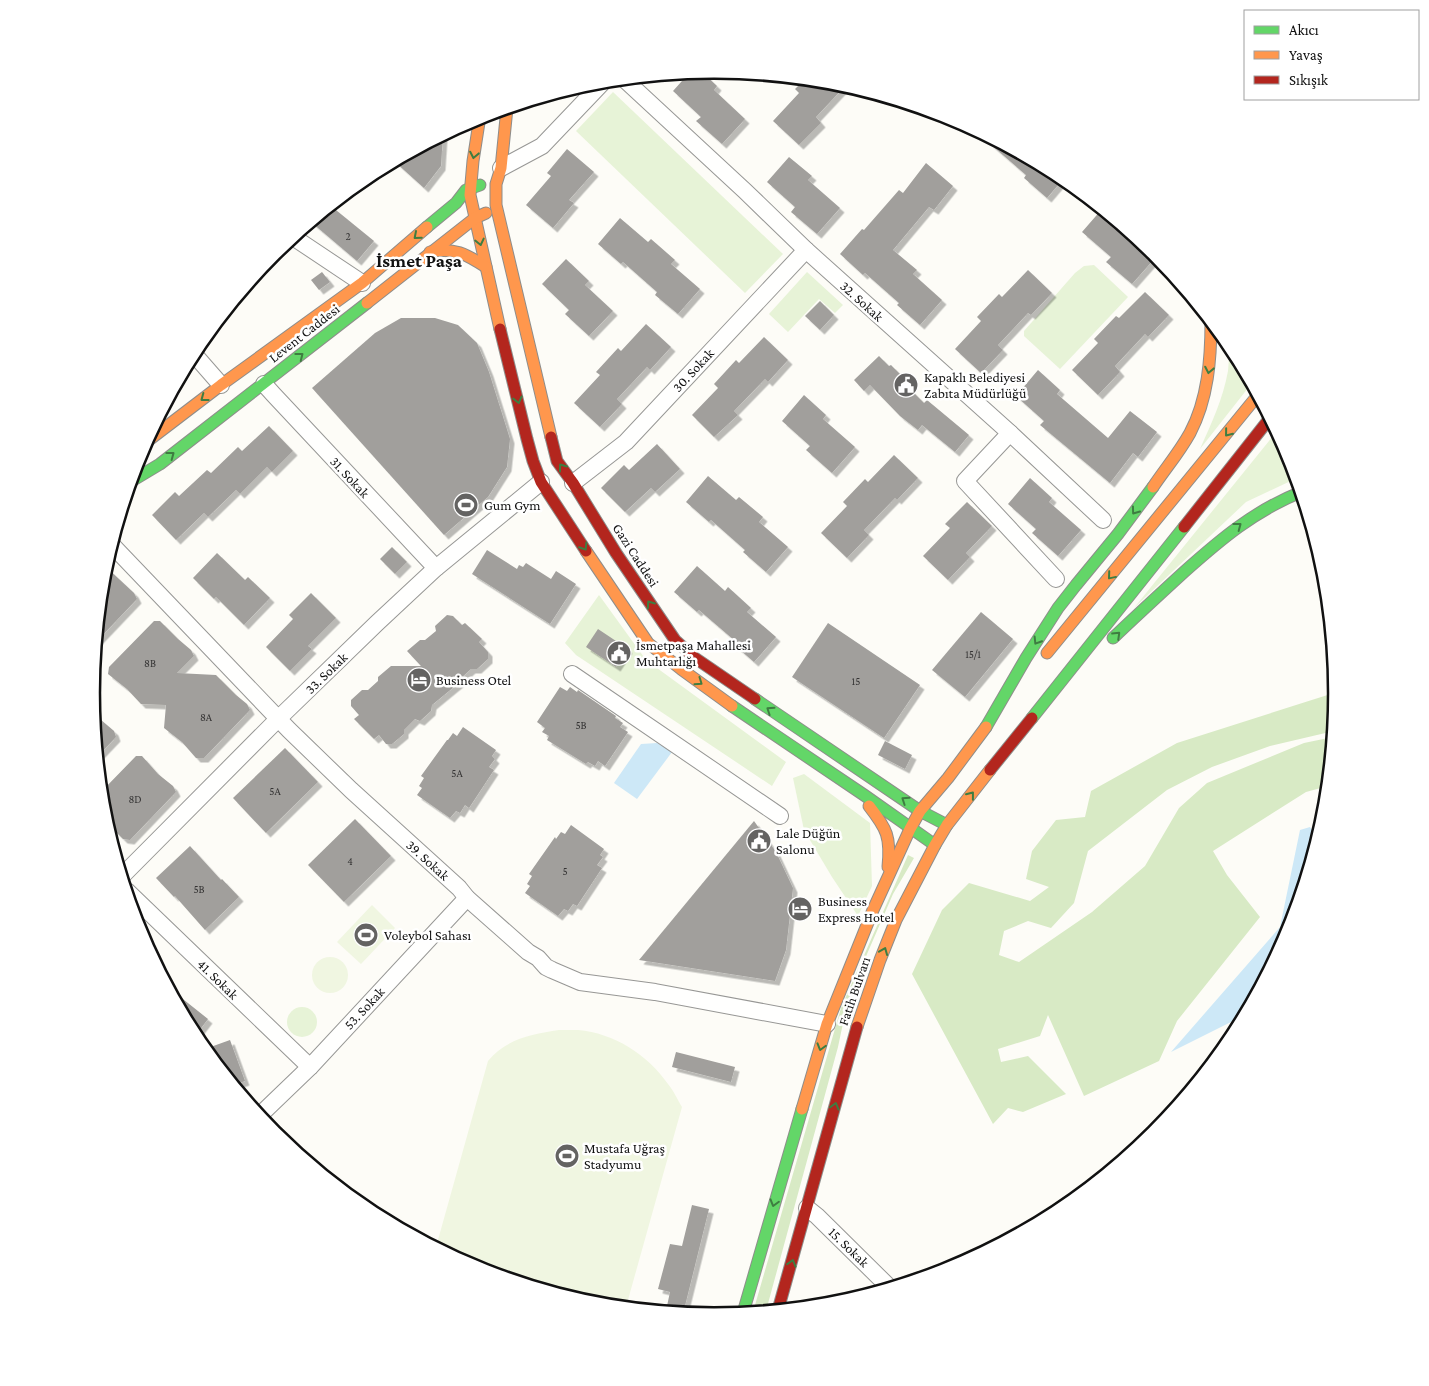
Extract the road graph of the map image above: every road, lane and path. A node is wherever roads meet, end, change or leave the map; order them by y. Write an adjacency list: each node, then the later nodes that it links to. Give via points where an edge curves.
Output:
1 (630, 85): 10 (street, 32. Sokak)
2 (594, 91): 5 (street, via 542,146)
3 (506, 115): 5 (main road, Gazi Caddesi)
4 (478, 126): 6 (main road, one-way to 6)
5 (500, 173): 6 (main road, Levent Caddesi); 7 (main road, Gazi Caddesi, via 496,184)
6 (470, 188): 8 (main road); 13 (main road, Levent Caddesi, one-way to 13)
7 (497, 209): 8 (main road, Levent Caddesi); 24 (main road, Gazi Caddesi, one-way to 7, via 557,462)
8 (475, 218): 11 (main road, Levent Caddesi); 12 (main road, one-way to 12)
9 (298, 241): 13 (street)
10 (806, 250): 21 (street, 32. Sokak); 24 (street, 30. Sokak, via 626,442)
11 (430, 252): 12 (main road, via 455,250); 16 (main road, Levent Caddesi, one-way to 11)
12 (486, 266): 23 (main road, one-way to 23, via 529,446)
13 (362, 283): 17 (main road, Levent Caddesi)
14 (1212, 333): 33 (main road, one-way to 33, via 1209,370 1199,411 1188,436 1119,533 1060,606)
15 (199, 359): 17 (street)
16 (264, 384): 22 (main road, Levent Caddesi, one-way to 16); 28 (street, 31. Sokak)
17 (221, 385): 20 (main road, Levent Caddesi, one-way to 20)
18 (1254, 400): 33 (main road, one-way to 33)
19 (1266, 423): 31 (main road)
20 (159, 433)
21 (1010, 433): 26 (street, 32. Sokak); 29 (street, via 965,481)
22 (140, 476)
23 (541, 482): 28 (street, 33. Sokak); 34 (main road, one-way to 34, via 653,647 748,717)
24 (574, 483): 35 (main road, Gazi Caddesi, one-way to 24, via 683,648 672,637 616,553)
25 (1295, 494): 31 (main road, one-way to 25, via 1139,613 1224,536 1260,511)
26 (1103, 520)
27 (117, 550): 32 (street, 39. Sokak)
28 (436, 568): 32 (street, 33. Sokak)
29 (1056, 579)
30 (572, 674): 36 (street)
31 (1032, 718): 37 (main road, Fatih Bulvarı, one-way to 31)
32 (278, 719): 40 (street, 33. Sokak); 42 (street, 39. Sokak)
33 (986, 727): 35 (main road, Fatih Bulvarı)
34 (854, 788): 38 (main road); 41 (main road, via 885,826 890,848)
35 (920, 811): 37 (main road, Gazi Caddesi); 38 (main road, Fatih Bulvarı)
36 (780, 816)
37 (947, 825): 39 (main road, Fatih Bulvarı)
38 (910, 829): 39 (main road); 41 (main road, Fatih Bulvarı)
39 (935, 845): 47 (main road, Fatih Bulvarı, one-way to 39, via 853,1038 880,960 896,920)
40 (127, 871)
41 (886, 879): 44 (main road, Fatih Bulvarı)
42 (467, 898): 44 (street, 39. Sokak, via 546,967 580,982 655,992); 45 (street, 53. Sokak)
43 (137, 900): 45 (street, 41. Sokak)
44 (827, 1024): 50 (main road, Fatih Bulvarı, one-way to 50)
45 (310, 1067): 46 (street, 53. Sokak)
46 (265, 1111)
47 (807, 1208): 48 (street, 15. Sokak); 49 (main road, Fatih Bulvarı, one-way to 47)
48 (885, 1283)
49 (780, 1304)
50 (745, 1306)

